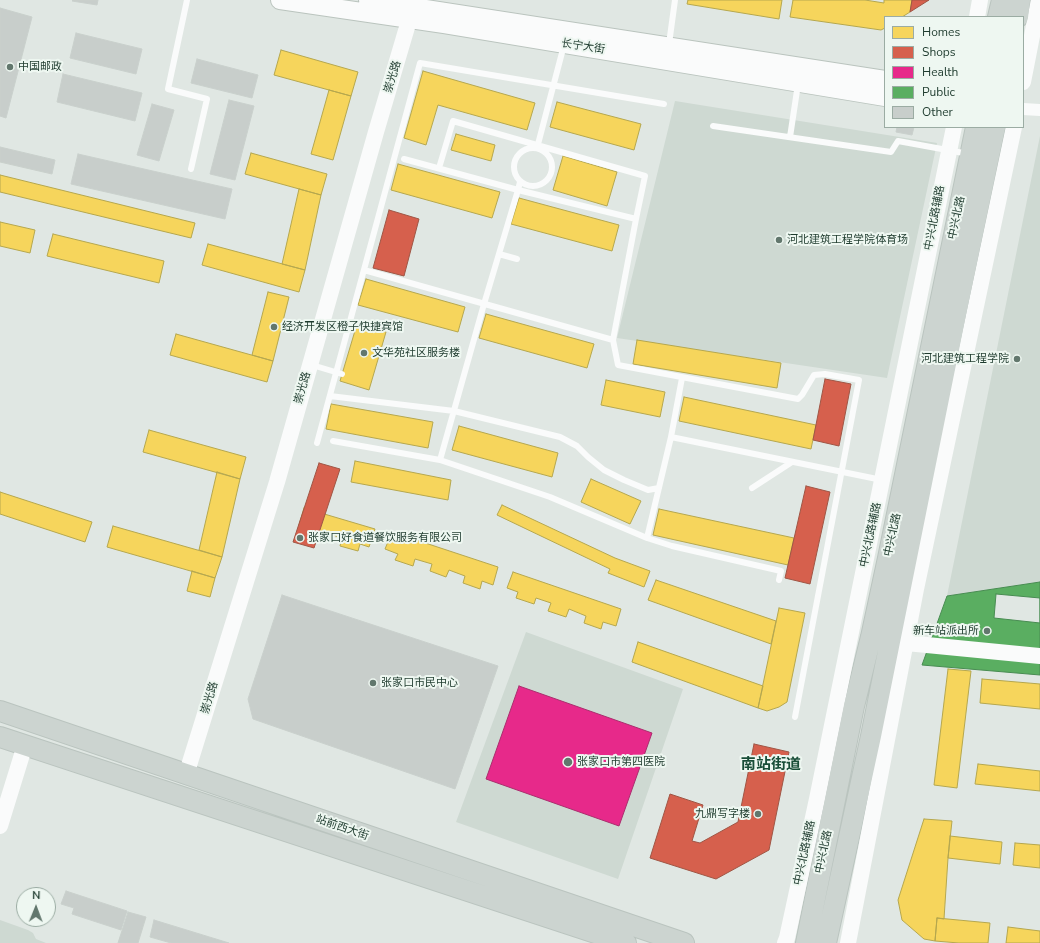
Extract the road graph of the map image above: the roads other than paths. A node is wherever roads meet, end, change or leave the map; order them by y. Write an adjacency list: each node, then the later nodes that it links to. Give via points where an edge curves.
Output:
1 (187, 0): 34 (lane, via 168,89 207,99)
2 (280, 0): 9 (main road, 长宁大街)
3 (368, 0): 9 (main road, 长宁大街)
4 (675, 0): 14 (lane)
5 (980, 0): 10 (street)
6 (1002, 0): 11 (main road)
7 (1020, 0): 12 (main road)
8 (1039, 0): 15 (street)
9 (413, 9): 13 (main road, 长宁大街); 14 (main road, 长宁大街); 43 (street, 崇光路)
10 (977, 16)
11 (998, 16)
12 (1018, 16)
13 (564, 44): 17 (main road, 长宁大街); 18 (lane)
14 (669, 46): 16 (main road, 长宁大街)
15 (1024, 77)
16 (884, 80)
17 (798, 82): 19 (main road, 长宁大街); 28 (lane)
18 (554, 85): 20 (lane); 29 (lane); 40 (lane, via 420,63)
19 (884, 97)
20 (664, 104)
21 (1024, 109): 22 (street)
22 (1040, 110)
23 (713, 126): 28 (lane)
24 (954, 128): 30 (street, 中兴北路辅路)
25 (976, 128): 31 (main road, 中兴北路)
26 (995, 128): 59 (main road, 中兴北路)
27 (1014, 128): 59 (street)
28 (790, 137): 30 (lane, via 891,152 898,141)
29 (538, 147): 33 (lane, via 453,121); 35 (lane, via 525,149 516,158 514,171); 35 (lane, via 551,160 549,179 538,186); 37 (lane, via 645,176)
30 (949, 150): 31 (lane); 54 (street, 中兴北路辅路)
31 (970, 154): 59 (main road, 中兴北路)
32 (404, 159): 33 (lane)
33 (439, 168): 36 (lane)
34 (191, 169)
35 (520, 182): 36 (lane)
36 (518, 190): 37 (lane); 38 (lane)
37 (636, 218): 42 (lane)
38 (499, 254): 39 (lane); 41 (lane)
39 (517, 259)
40 (364, 270): 41 (lane); 44 (lane)
41 (484, 304): 42 (lane); 47 (lane)
42 (613, 340): 45 (lane, via 618,365)
43 (310, 364): 44 (lane); 65 (street, 崇光路, via 277,482)
44 (339, 373): 46 (lane)
45 (682, 378): 48 (lane); 53 (lane, via 798,399 814,375 824,374 859,380)
46 (330, 396): 47 (lane); 50 (lane)
47 (454, 411): 51 (lane); 55 (lane, via 560,437 576,446 604,470 648,490)
48 (670, 437): 52 (lane); 55 (lane)
49 (333, 441): 51 (lane)
50 (317, 443)
51 (440, 460): 57 (lane, via 550,497)
52 (792, 462): 53 (lane); 56 (lane)
53 (842, 472): 54 (lane); 62 (lane)
54 (882, 480): 69 (street, 中兴北路辅路)
55 (659, 488): 57 (lane)
56 (752, 488)
57 (647, 538): 58 (lane, via 781,571)
58 (779, 580)
59 (889, 640): 60 (street); 70 (main road, 中兴北路, via 854,706); 71 (main road, 中兴北路); 72 (street)
60 (1040, 656)
61 (0, 711): 65 (main road, 站前西大街)
62 (795, 717)
63 (0, 737): 64 (main road, 站前西大街)
64 (25, 745): 66 (street); 67 (main road, 站前西大街)
65 (186, 775): 68 (main road, 站前西大街)
66 (0, 826)
67 (626, 943)
68 (684, 943)
69 (785, 943)
70 (806, 943)
71 (826, 943)
72 (848, 943)

